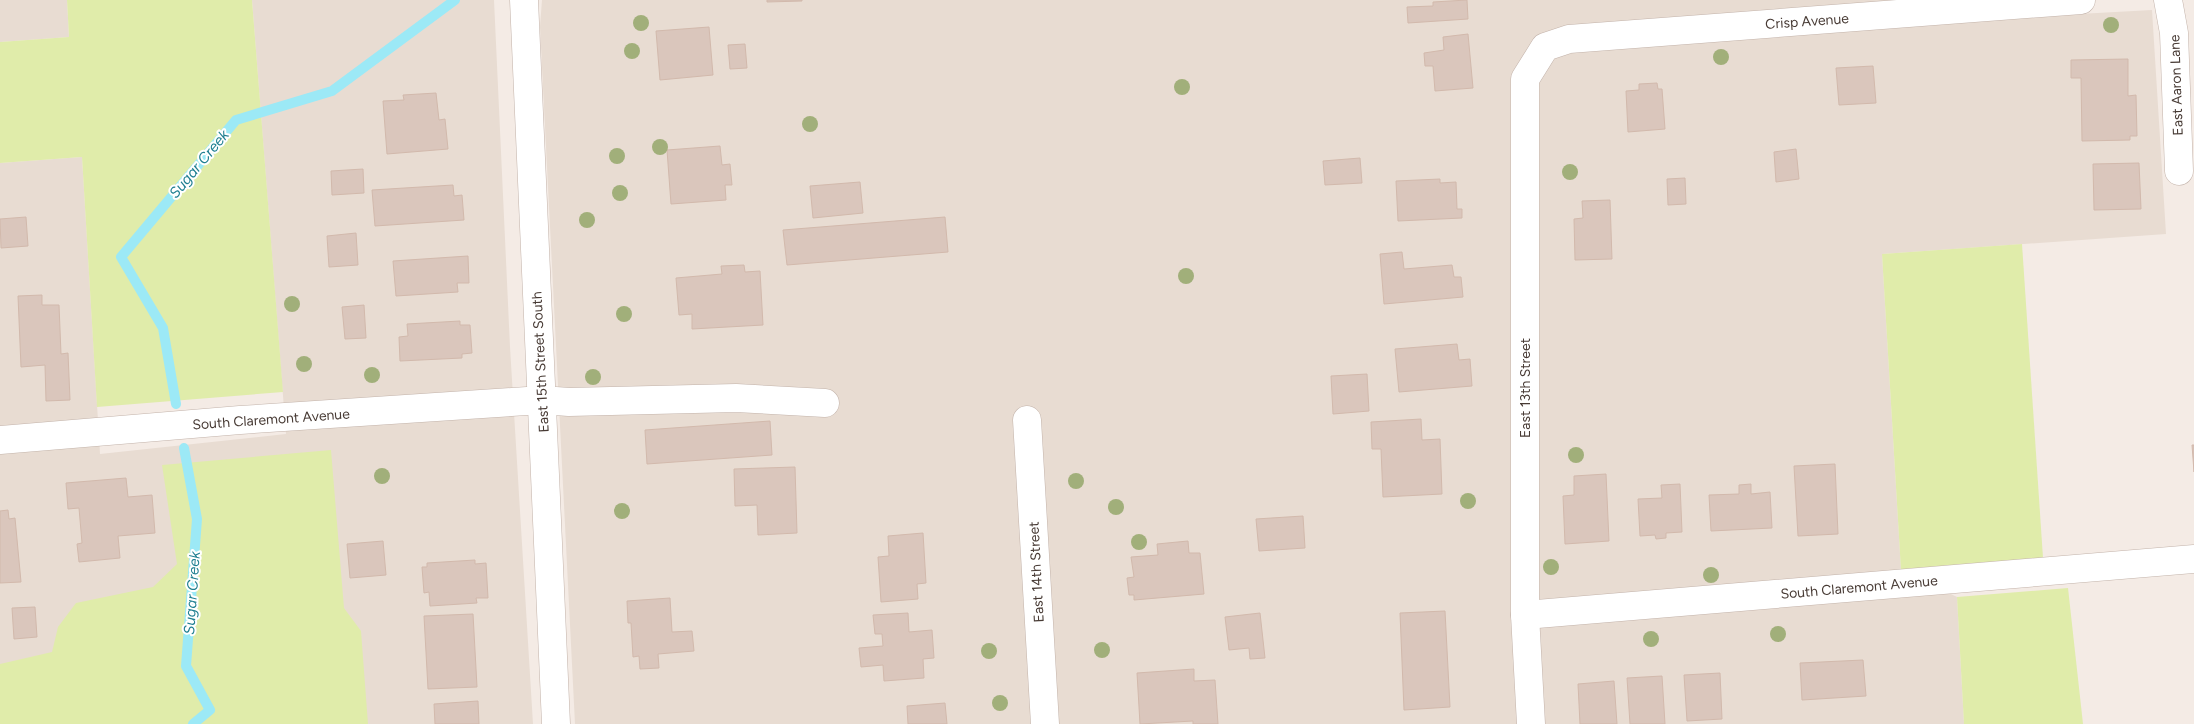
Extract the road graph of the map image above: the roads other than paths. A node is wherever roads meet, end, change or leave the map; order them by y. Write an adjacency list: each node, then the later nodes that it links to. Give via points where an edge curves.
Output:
1 (524, 0): 6 (street, East 15th Street South)
2 (2081, 0): 4 (street, Crisp Avenue, via 1569,39 1545,47)
3 (2168, 0): 5 (street, East Aaron Lane, via 2174,33)
4 (1539, 56): 11 (street, East 13th Street, via 1525,79)
5 (2179, 170)
6 (542, 400): 7 (street, South Claremont Avenue, via 736,398); 9 (street, South Claremont Avenue); 12 (street, East 15th Street South)
7 (825, 403)
8 (1027, 420): 13 (street, East 14th Street)
9 (0, 440)
10 (2194, 559): 11 (street, South Claremont Avenue)
11 (1525, 615): 14 (street, East 13th Street)
12 (556, 724)
13 (1045, 724)
14 (1530, 724)

